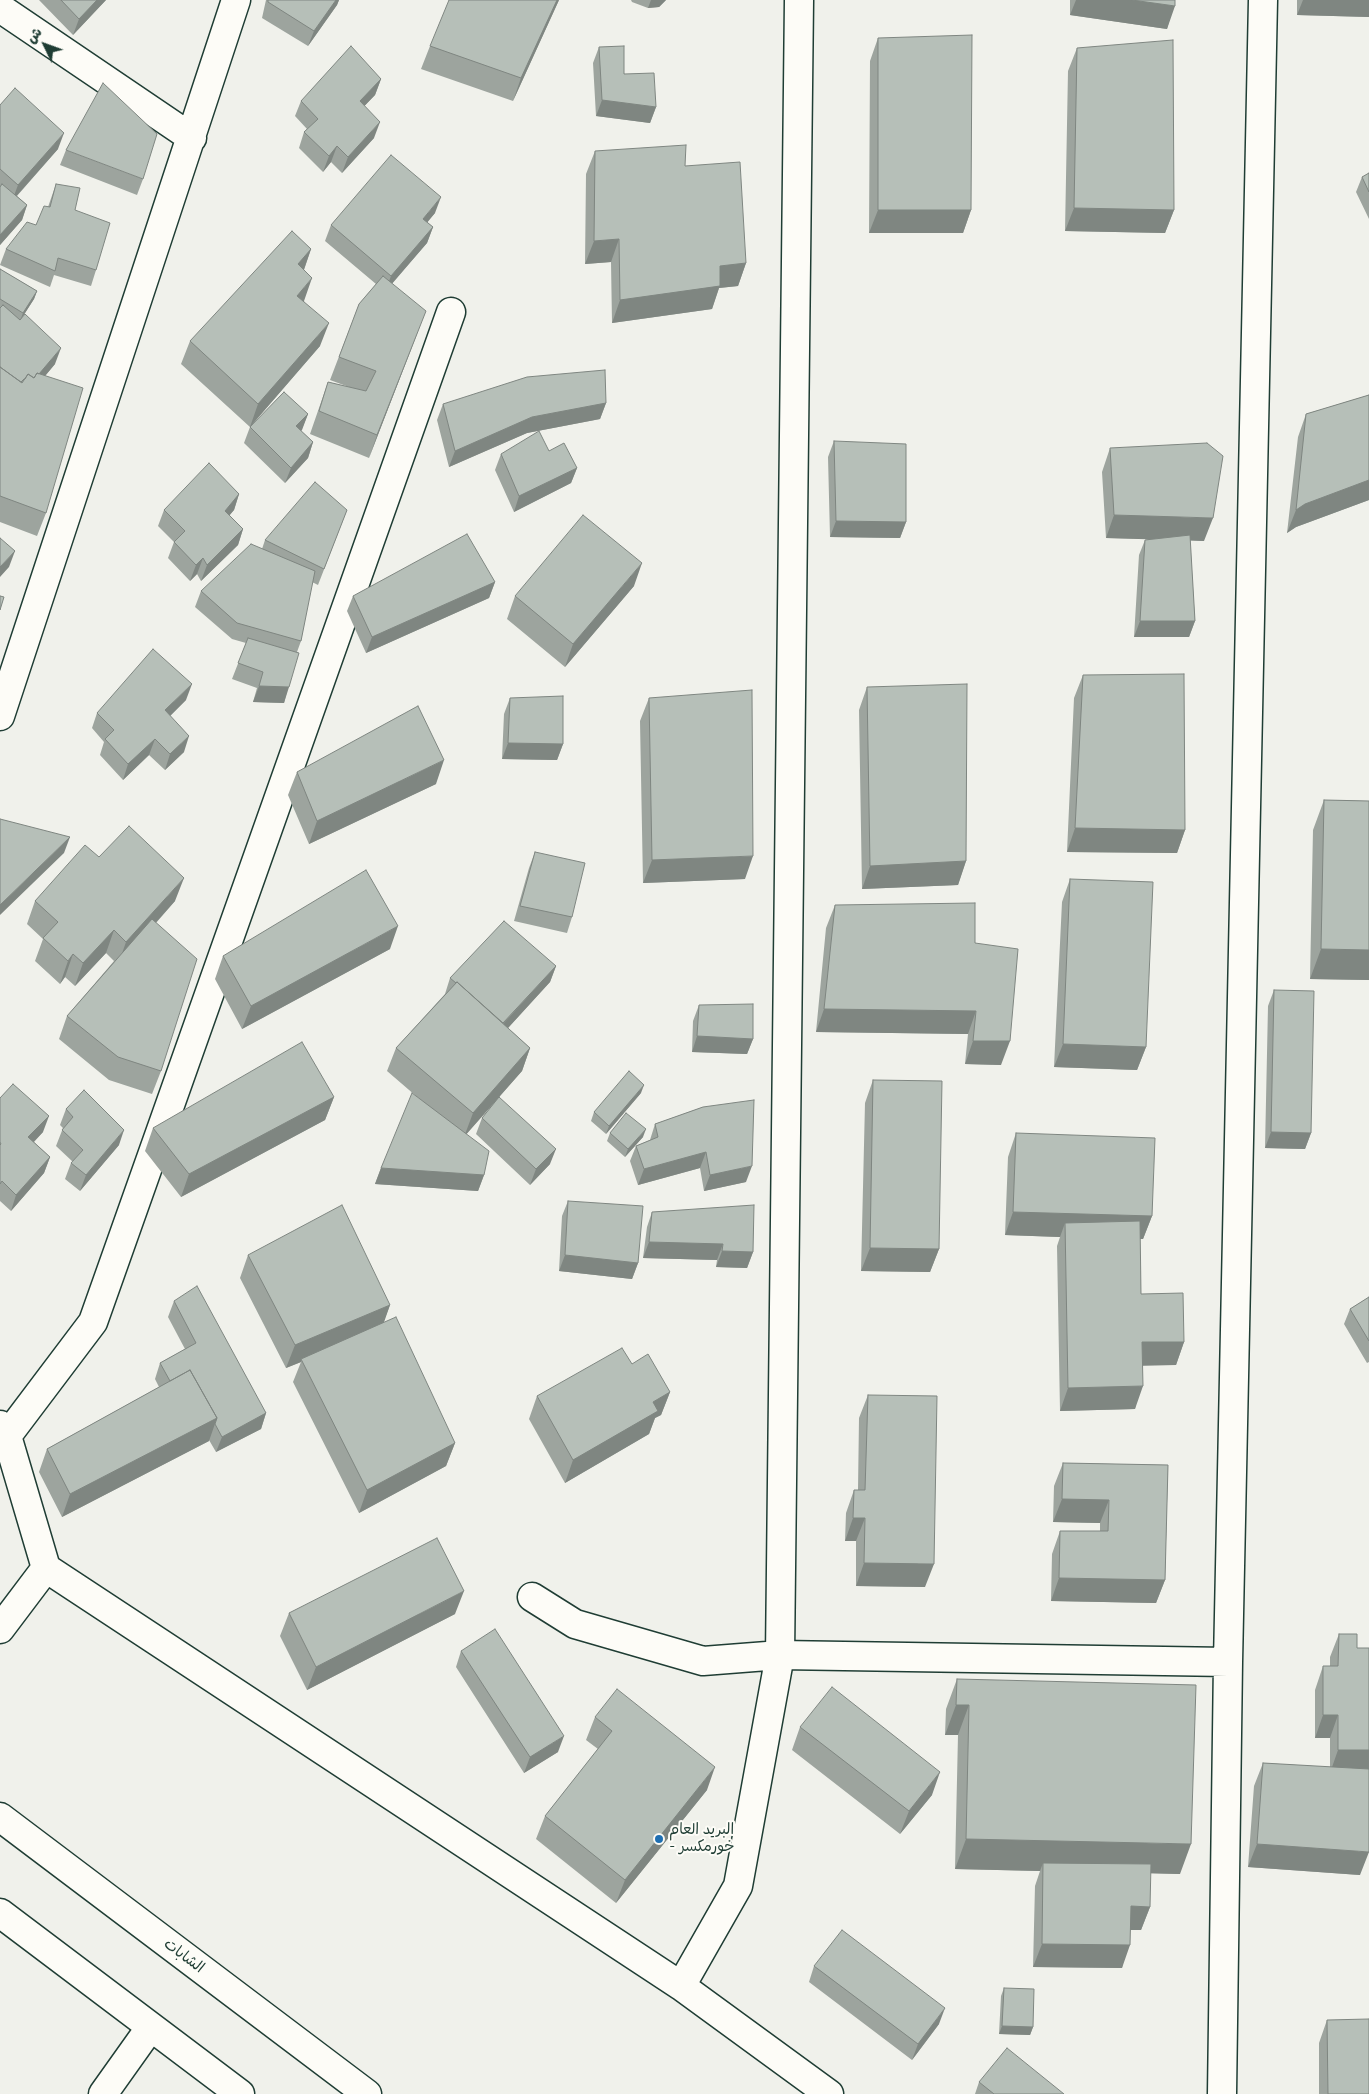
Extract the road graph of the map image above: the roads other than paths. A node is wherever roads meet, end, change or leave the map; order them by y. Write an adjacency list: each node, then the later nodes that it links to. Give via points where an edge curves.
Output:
1 (236, 0): 5 (street)
2 (800, 0): 12 (street)
3 (1263, 0): 13 (street)
4 (0, 8): 5 (street)
5 (192, 138): 7 (street)
6 (450, 312): 8 (street, via 93,1322)
7 (0, 716)
8 (3, 1431): 9 (street)
9 (46, 1568): 11 (street); 16 (street)
10 (532, 1597): 12 (street, via 575,1624 703,1661)
11 (0, 1630)
12 (780, 1655): 13 (street); 16 (street, via 738,1886)
13 (1228, 1662): 22 (street)
14 (0, 1817): 20 (street, الشابات)
15 (0, 1913): 17 (street)
16 (681, 1986): 21 (street)
17 (150, 2028): 18 (street); 19 (street)
18 (103, 2094)
19 (240, 2094)
20 (368, 2094)
21 (829, 2094)
22 (1222, 2094)

